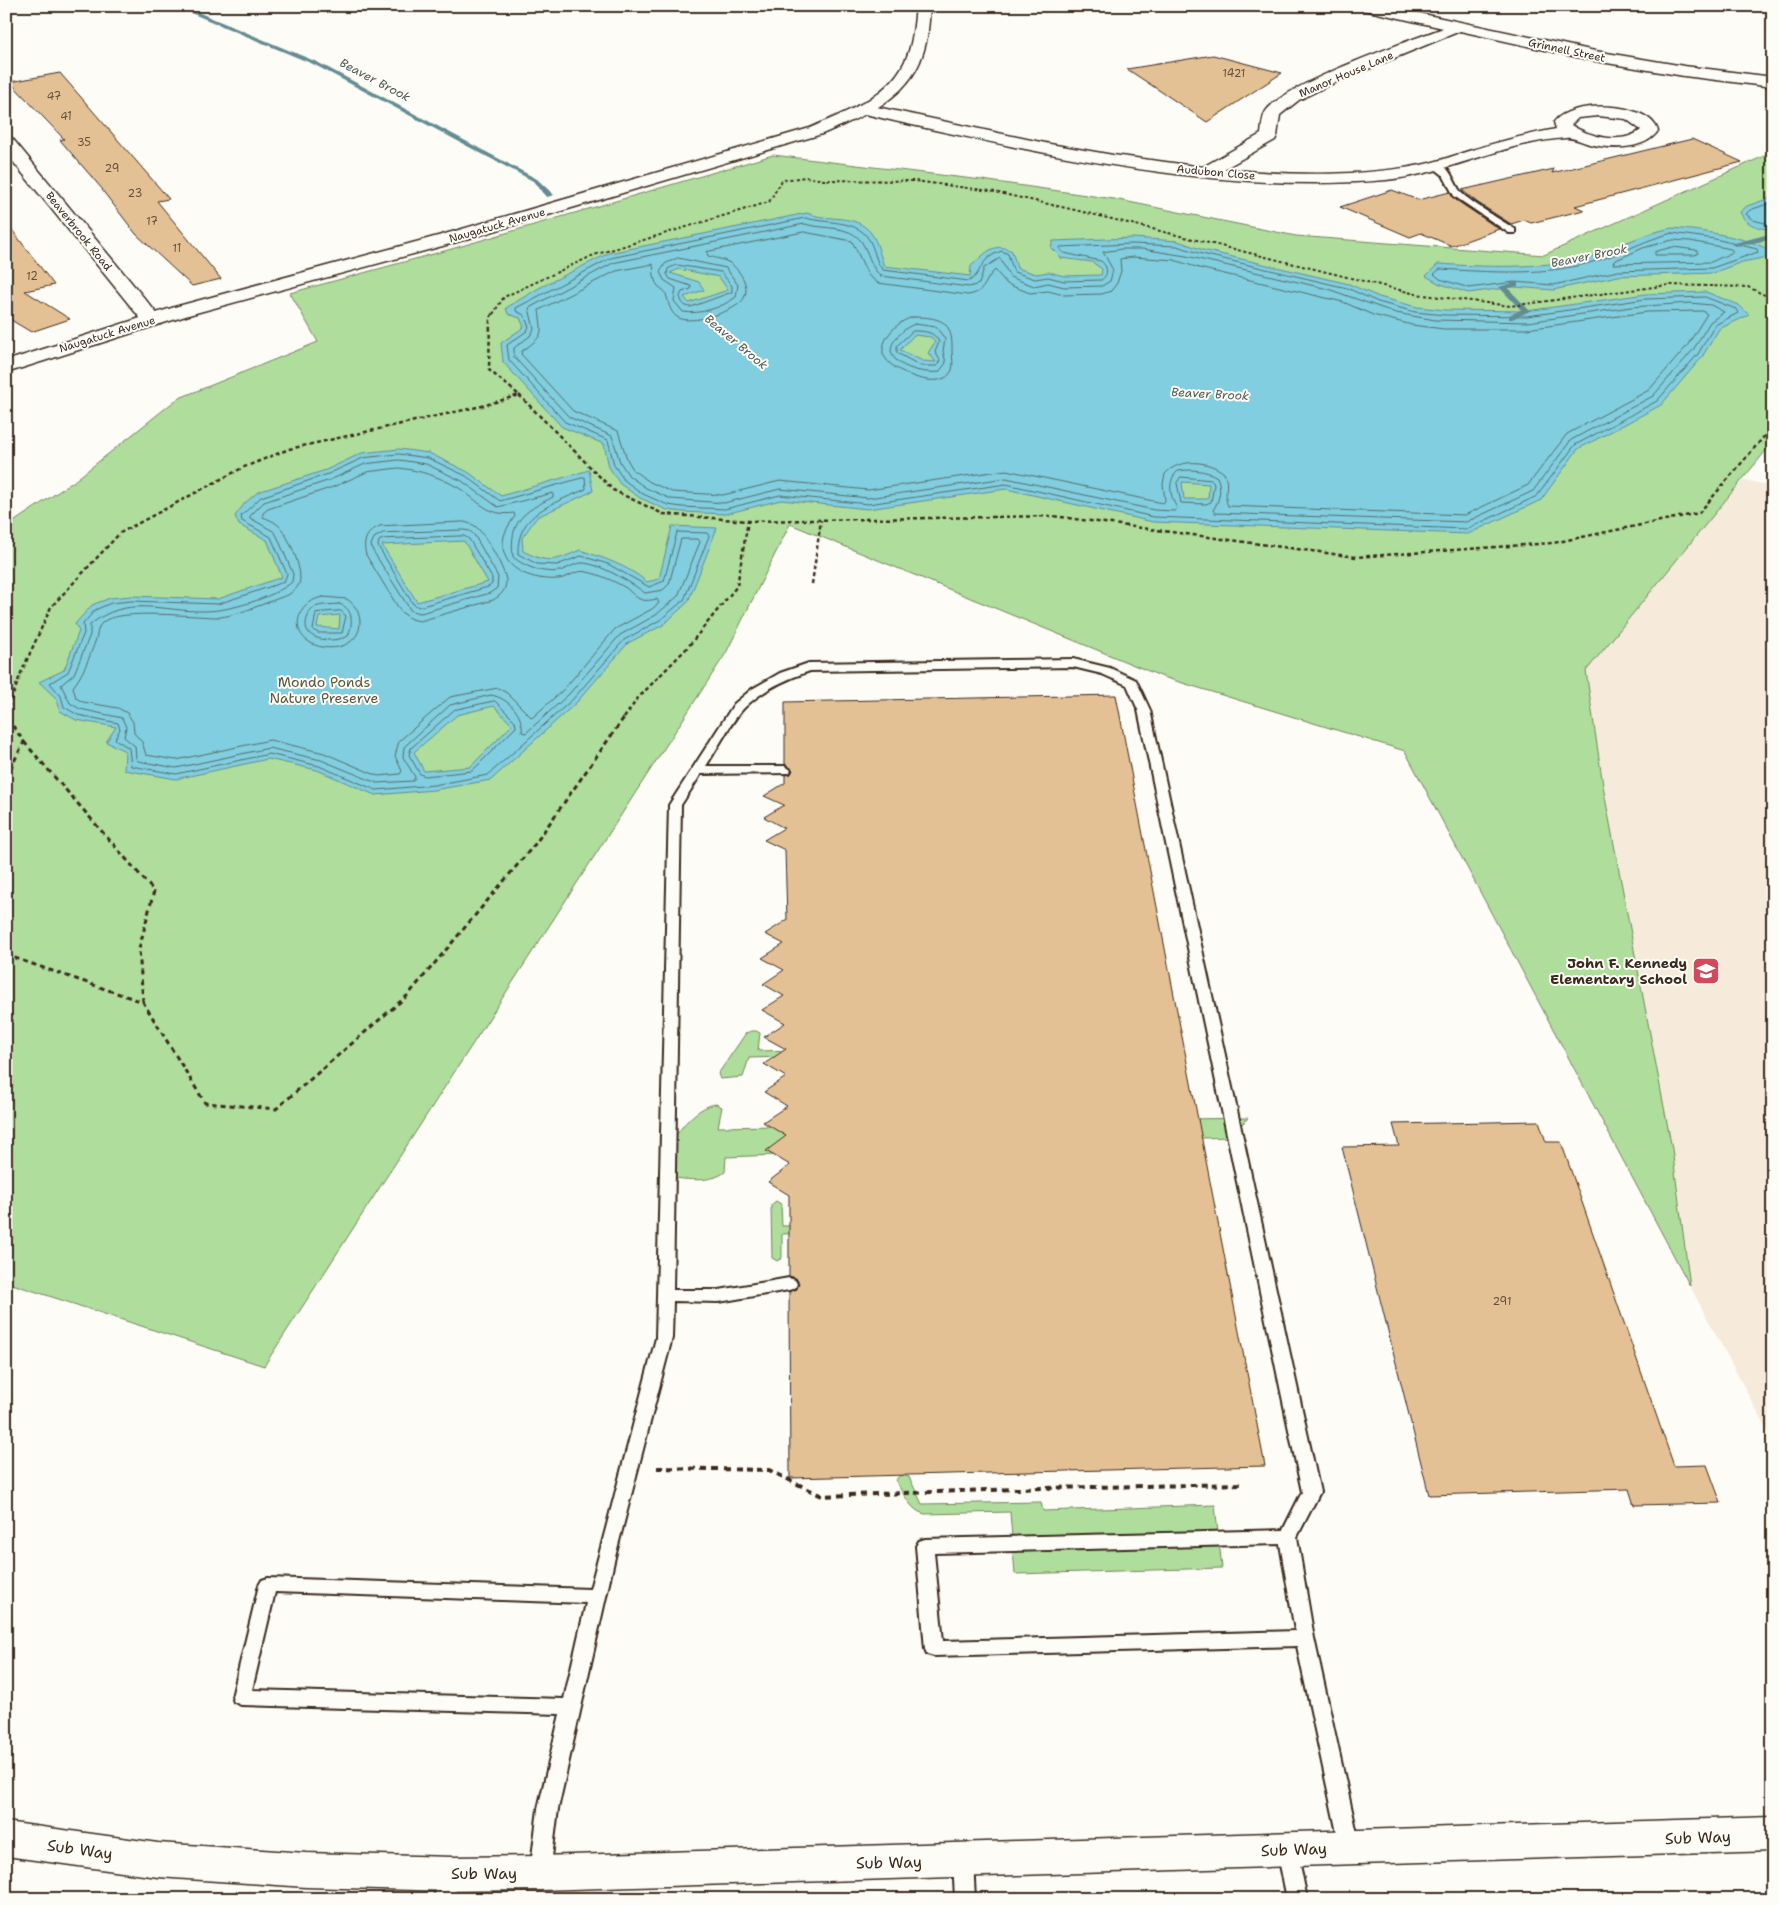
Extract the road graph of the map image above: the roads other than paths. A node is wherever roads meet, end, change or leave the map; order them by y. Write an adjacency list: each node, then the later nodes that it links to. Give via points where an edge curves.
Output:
1 (923, 6): 5 (street, Naugatuck Avenue, via 918,46 912,64 893,88)
2 (1364, 6): 3 (street, Grinnell Street)
3 (1457, 27): 4 (street, Grinnell Street, via 1638,64); 9 (street, Manor House Lane, via 1294,96 1272,114 1269,136)
4 (1773, 82)
5 (863, 109): 9 (street, Audubon Close, via 1096,157); 11 (street, Naugatuck Avenue, via 816,131 764,147)
6 (1569, 132): 8 (street, Audubon Close, via 1491,149)
7 (6, 142): 11 (street, Beaverbrook Road)
8 (1437, 166): 9 (street, Audubon Close, via 1366,176); 10 (lane, via 1447,174 1456,194)
9 (1206, 172)
10 (1512, 231)
11 (152, 320): 12 (street, Naugatuck Avenue)
12 (6, 367)
13 (698, 770): 14 (lane); 16 (lane, via 675,805); 17 (lane, via 738,707 784,676 809,667 1073,663 1106,671 1132,683 1144,710 1311,1492)
14 (785, 770)
15 (789, 1284): 16 (lane, via 718,1296)
16 (665, 1295): 18 (lane, via 664,1338)
17 (1288, 1537): 19 (lane); 19 (lane, via 925,1546 934,1648)
18 (597, 1596): 20 (lane); 20 (lane, via 268,1585 241,1697)
19 (1305, 1638): 23 (lane)
20 (571, 1707): 26 (lane, via 548,1809)
21 (1773, 1834): 23 (street, Sub Way)
22 (6, 1840): 27 (street, Sub Way, via 158,1860 306,1870)
23 (1350, 1848): 24 (street, Sub Way)
24 (1288, 1850): 25 (street, Sub Way); 29 (lane)
25 (963, 1860): 26 (street, Sub Way); 28 (lane)
26 (540, 1873): 27 (street, Sub Way)
27 (448, 1886)
28 (965, 1899)
29 (1297, 1899)

